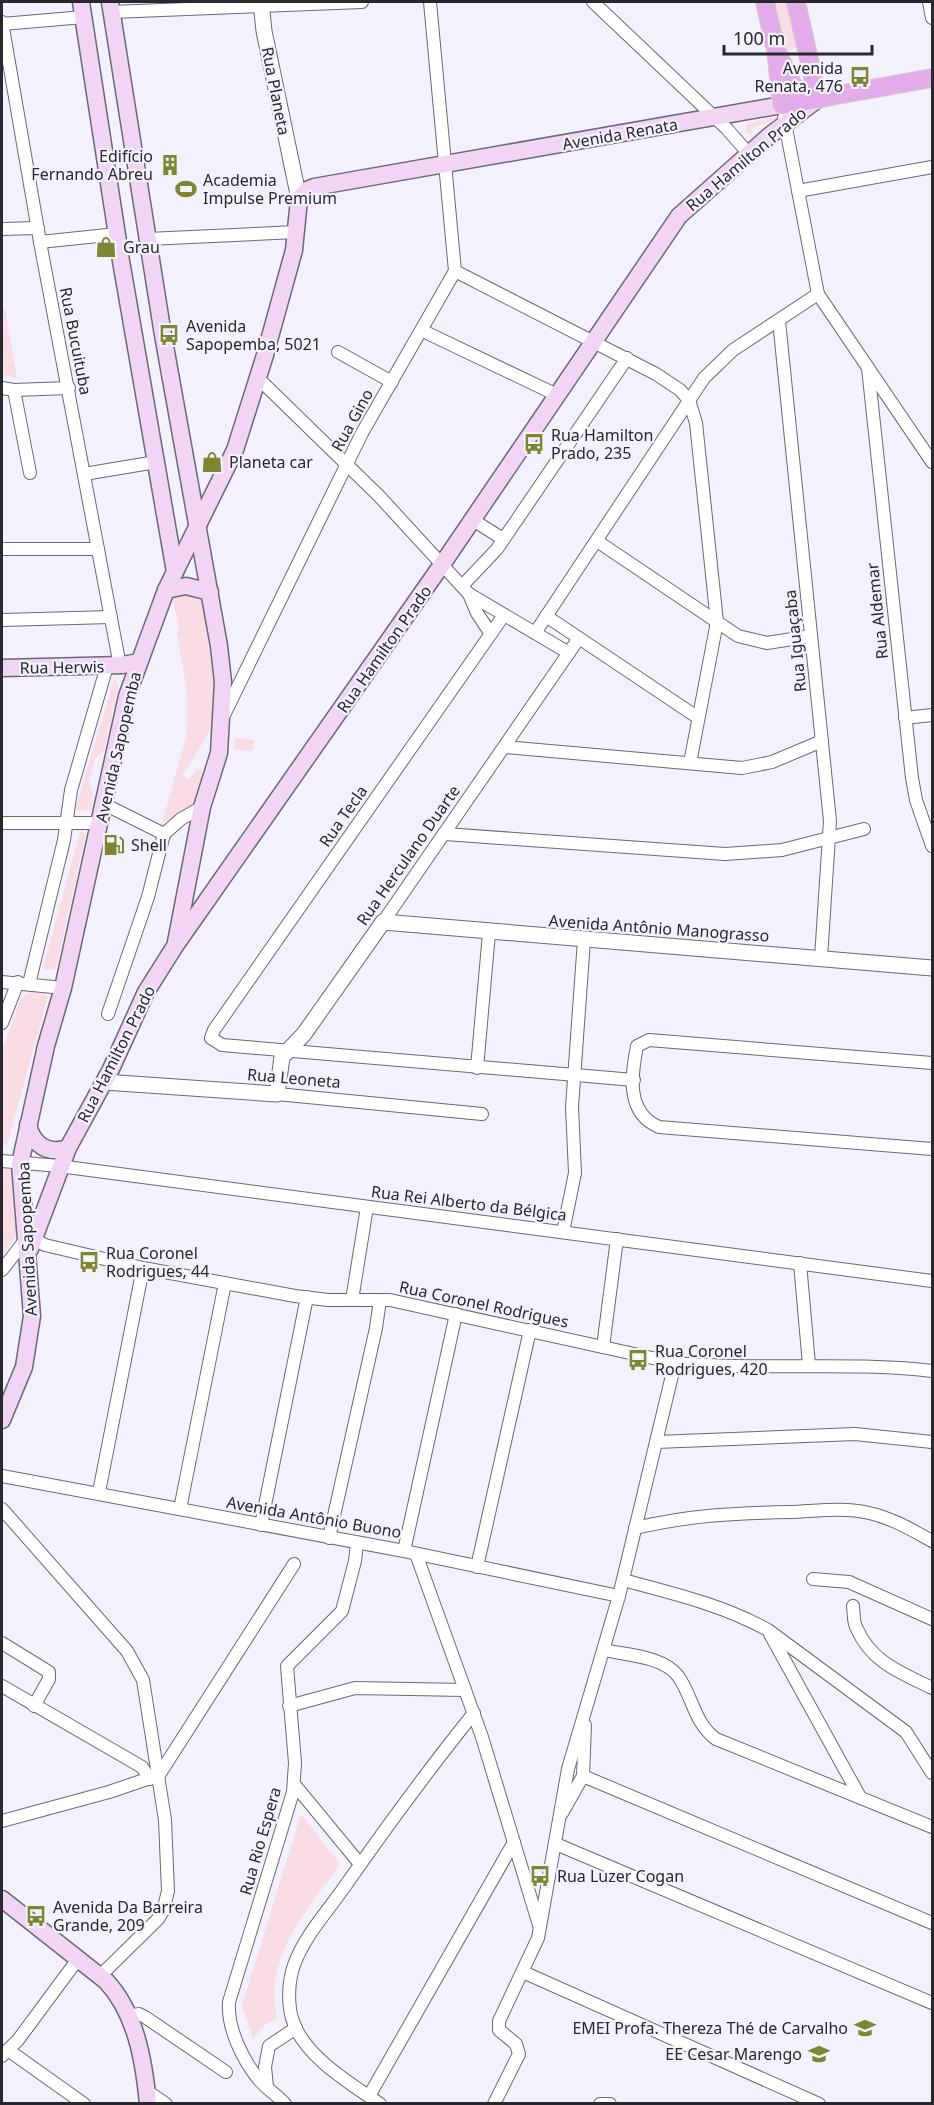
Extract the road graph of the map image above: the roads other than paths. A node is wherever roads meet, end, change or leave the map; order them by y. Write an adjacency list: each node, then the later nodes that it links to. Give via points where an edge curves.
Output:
1 (362, 2): 7 (street)
2 (430, 2): 20 (street)
3 (593, 2): 18 (street)
4 (765, 2): 14 (main road)
5 (796, 2): 13 (main road)
6 (930, 2): 11 (street)
7 (262, 4): 8 (street); 22 (street, Rua Planeta, via 264,31)
8 (187, 6): 9 (street)
9 (111, 7): 28 (main road)
10 (82, 9): 12 (street); 27 (main road)
11 (933, 18)
12 (2, 23): 24 (street, Rua Bucuituba)
13 (806, 48): 14 (main road, via 793,58); 16 (main road)
14 (776, 50): 16 (main road); 17 (main road)
15 (933, 78): 16 (main road, Avenida Renata)
16 (810, 100): 17 (main road, Avenida Renata)
17 (784, 114): 18 (main road, Avenida Renata); 19 (main road, Rua Hamilton Prado); 23 (street)
18 (716, 118): 19 (street); 20 (main road, Avenida Renata)
19 (748, 154): 34 (main road, Rua Hamilton Prado, via 679,216)
20 (447, 165): 22 (main road, Avenida Renata); 30 (street)
21 (933, 167): 23 (street)
22 (300, 190): 26 (main road, Rua Planeta)
23 (798, 191): 31 (street)
24 (38, 228): 25 (street); 29 (street, Rua Bucuituba)
25 (2, 229)
26 (297, 232): 28 (street); 38 (main road, Rua Planeta)
27 (117, 234): 29 (street); 44 (main road)
28 (148, 239): 49 (main road)
29 (40, 242): 40 (street, Rua Bucuituba)
30 (455, 271): 33 (street, Rua Gino); 34 (street)
31 (818, 294): 32 (street); 37 (street)
32 (779, 321): 43 (street, via 718,362); 68 (street, Rua Iguaçaba)
33 (423, 330): 39 (street, Rua Gino); 42 (street)
34 (594, 341): 36 (street); 42 (main road, Rua Hamilton Prado)
35 (338, 352): 39 (street)
36 (627, 358): 43 (street, via 680,390); 52 (street)
37 (868, 368): 45 (street); 76 (street, Rua Aldemar)
38 (258, 378): 46 (street); 49 (main road, Rua Planeta, via 235,450)
39 (392, 382): 46 (street, Rua Gino)
40 (69, 388): 41 (street); 48 (street, Rua Bucuituba)
41 (5, 389): 47 (street)
42 (557, 395): 50 (main road, Rua Hamilton Prado)
43 (689, 400): 53 (street); 65 (street, via 696,423)
44 (156, 462): 48 (street); 57 (main road)
45 (933, 462)
46 (346, 464): 56 (street); 75 (street, Rua Gino)
47 (30, 473)
48 (84, 474): 55 (street, Rua Bucuituba)
49 (200, 507): 51 (main road)
50 (473, 520): 52 (street); 56 (main road, Rua Hamilton Prado)
51 (197, 528): 57 (main road); 60 (main road)
52 (503, 539): 59 (street)
53 (597, 541): 62 (street); 65 (street)
54 (2, 549): 55 (street)
55 (98, 549): 63 (street, Rua Bucuituba)
56 (443, 564): 59 (street); 93 (main road, Rua Hamilton Prado)
57 (175, 572): 58 (main road, Avenida Sapopemba)
58 (166, 590): 60 (main road, via 186,586); 71 (main road, Avenida Sapopemba)
59 (466, 590): 61 (street); 67 (street)
60 (210, 592): 75 (main road, via 223,682)
61 (504, 615): 66 (street); 67 (street, Rua Tecla)
62 (546, 616): 66 (street); 69 (street)
63 (111, 617): 64 (street); 71 (street, Rua Bucuituba)
64 (2, 620)
65 (717, 622): 68 (street, via 753,641 767,643); 74 (street)
66 (535, 633): 70 (street)
67 (490, 634): 100 (street, Rua Tecla, via 211,1038 222,1045)
68 (811, 636): 77 (street, Rua Iguaçaba)
69 (579, 638): 70 (street, Rua Herculano Duarte); 74 (street)
70 (569, 653): 78 (street, Rua Herculano Duarte)
71 (124, 666): 72 (main road, Rua Herwis); 80 (main road, Avenida Sapopemba, via 127,696); 82 (street, via 71,790)
72 (2, 668)
73 (933, 715): 76 (street)
74 (697, 717): 79 (street)
75 (222, 718): 81 (main road, via 219,753)
76 (905, 718): 89 (street, Rua Aldemar, via 916,800)
77 (822, 741): 79 (street, via 772,762 742,768); 88 (street, Rua Iguaçaba)
78 (505, 747): 79 (street); 87 (street, Rua Herculano Duarte)
79 (690, 763)
80 (104, 804): 84 (main road, Avenida Sapopemba); 86 (street)
81 (202, 807): 86 (street); 93 (main road)
82 (66, 822): 83 (street); 84 (street); 96 (street, via 64,840)
83 (2, 823)
84 (100, 823): 97 (main road, Avenida Sapopemba)
85 (864, 829): 88 (street)
86 (164, 834): 98 (street, via 148,897)
87 (445, 834): 88 (street, via 725,854 782,850); 90 (street, Rua Herculano Duarte)
88 (831, 836): 94 (street, Rua Iguaçaba)
89 (933, 846)
90 (383, 922): 91 (street, Avenida Antônio Manograsso); 100 (street, Rua Herculano Duarte)
91 (489, 933): 92 (street, Avenida Antônio Manograsso); 102 (street)
92 (584, 940): 94 (street, Avenida Antônio Manograsso); 103 (street)
93 (175, 946): 105 (main road, Rua Hamilton Prado, via 146,992)
94 (821, 958): 95 (street, Avenida Antônio Manograsso)
95 (933, 968)
96 (12, 984): 97 (street); 99 (street)
97 (63, 988): 108 (main road, Avenida Sapopemba)
98 (108, 1014)
99 (2, 1023)
100 (288, 1051): 102 (street); 106 (street, Rua Herculano Duarte, via 281,1061)
101 (933, 1063): 104 (street, via 649,1040 637,1046)
102 (477, 1068): 103 (street)
103 (574, 1075): 104 (street); 115 (street, via 575,1173)
104 (634, 1080): 110 (street, via 638,1112 659,1127)
105 (104, 1082): 106 (street, Rua Leoneta); 109 (main road, Rua Hamilton Prado)
106 (277, 1094): 107 (street, Rua Leoneta)
107 (482, 1114)
108 (28, 1125): 109 (main road, via 30,1134 42,1147); 112 (main road, Avenida Sapopemba)
109 (68, 1148): 113 (main road, Rua Hamilton Prado)
110 (933, 1149)
111 (2, 1161): 112 (street, Rua Rei Alberto da Bélgica)
112 (20, 1164): 113 (street, Rua Rei Alberto da Bélgica); 117 (main road, Avenida Sapopemba)
113 (59, 1166): 114 (street, Rua Rei Alberto da Bélgica); 117 (main road, Rua Hamilton Prado)
114 (367, 1207): 115 (street, Rua Rei Alberto da Bélgica); 124 (street)
115 (563, 1232): 116 (street, Rua Rei Alberto da Bélgica)
116 (617, 1239): 118 (street, Rua Rei Alberto da Bélgica); 128 (street)
117 (28, 1240): 119 (street, Rua Coronel Rodrigues); 120 (street); 132 (main road, Avenida Sapopemba, via 30,1342)
118 (800, 1263): 121 (street, Rua Rei Alberto da Bélgica); 130 (street)
119 (143, 1268): 122 (street, Rua Coronel Rodrigues); 136 (street)
120 (2, 1270)
121 (933, 1281)
122 (225, 1283): 123 (street, Rua Coronel Rodrigues); 138 (street)
123 (307, 1298): 124 (street, Rua Coronel Rodrigues); 139 (street)
124 (352, 1300): 125 (street, Rua Coronel Rodrigues)
125 (380, 1300): 126 (street, Rua Coronel Rodrigues); 141 (street)
126 (456, 1314): 127 (street, Rua Coronel Rodrigues); 144 (street)
127 (530, 1330): 128 (street, Rua Coronel Rodrigues); 146 (street)
128 (603, 1347): 129 (street, Rua Coronel Rodrigues)
129 (675, 1363): 130 (street, Rua Coronel Rodrigues); 133 (street)
130 (809, 1365): 131 (street, Rua Coronel Rodrigues, via 880,1364)
131 (933, 1371)
132 (2, 1420)
133 (656, 1442): 134 (street, via 855,1434); 140 (street)
134 (933, 1442)
135 (2, 1476): 136 (street, Avenida Antônio Buono)
136 (99, 1492): 138 (street, Avenida Antônio Buono)
137 (2, 1509): 164 (street, via 136,1664 143,1680)
138 (180, 1509): 139 (street, Avenida Antônio Buono)
139 (261, 1525): 141 (street, Avenida Antônio Buono)
140 (635, 1528): 142 (street, via 728,1512 846,1510 895,1521); 148 (street)
141 (329, 1538): 143 (street, Avenida Antônio Buono)
142 (933, 1541)
143 (357, 1543): 144 (street, Avenida Antônio Buono); 159 (street, Rua Rio Espera, via 342,1611 287,1666)
144 (410, 1552): 146 (street, Avenida Antônio Buono); 157 (street)
145 (294, 1564): 164 (street)
146 (477, 1567): 149 (street, Avenida Antônio Buono)
147 (813, 1579): 151 (street, via 849,1582)
148 (623, 1580): 149 (street); 152 (street, via 685,1597)
149 (619, 1596): 154 (street)
150 (853, 1606): 156 (street, via 857,1630 874,1656 894,1671)
151 (933, 1619)
152 (768, 1630): 162 (street, via 906,1732); 166 (street)
153 (2, 1642): 158 (street, via 49,1672)
154 (604, 1650): 160 (street); 166 (street, via 668,1667 677,1675 702,1725 716,1739)
155 (2, 1686): 158 (street)
156 (933, 1688)
157 (465, 1689): 159 (street, via 355,1688); 161 (street)
158 (34, 1706): 164 (street)
159 (289, 1706): 165 (street, Rua Rio Espera)
160 (585, 1712): 163 (street); 167 (street, via 568,1768)
161 (474, 1713): 170 (street); 172 (street)
162 (933, 1773)
163 (583, 1776): 167 (street); 174 (street)
164 (154, 1777): 168 (street); 178 (street, via 165,1820 166,1902 158,1919)
165 (294, 1784): 172 (street); 184 (street, Rua Rio Espera, via 228,2013 242,2051)
166 (860, 1797): 169 (street)
167 (560, 1815): 171 (street)
168 (2, 1821)
169 (933, 1827)
170 (514, 1842): 175 (street); 186 (street)
171 (556, 1844): 175 (street); 179 (street)
172 (360, 1864): 181 (street, via 301,1949 293,1968 289,1990)
173 (4, 1905): 176 (main road)
174 (933, 1923)
175 (540, 1928): 177 (street)
176 (78, 1959): 178 (main road); 182 (street)
177 (523, 1972): 190 (street, via 498,2026 501,2034 516,2044 519,2055); 193 (street)
178 (100, 1976): 180 (main road, via 118,1994)
179 (933, 2003)
180 (129, 2016): 183 (street, via 146,2017); 185 (main road, via 140,2051)
181 (296, 2028): 184 (street, via 269,2046); 186 (street, via 317,2055)
182 (5, 2053): 187 (street)
183 (226, 2072)
184 (267, 2087): 189 (street, Rua Rio Espera)
185 (147, 2097): 188 (street)
186 (374, 2100)
187 (84, 2103)
188 (166, 2103)
189 (285, 2103)
190 (494, 2103)
191 (600, 2103): 192 (street)
192 (610, 2103)
193 (819, 2103)

